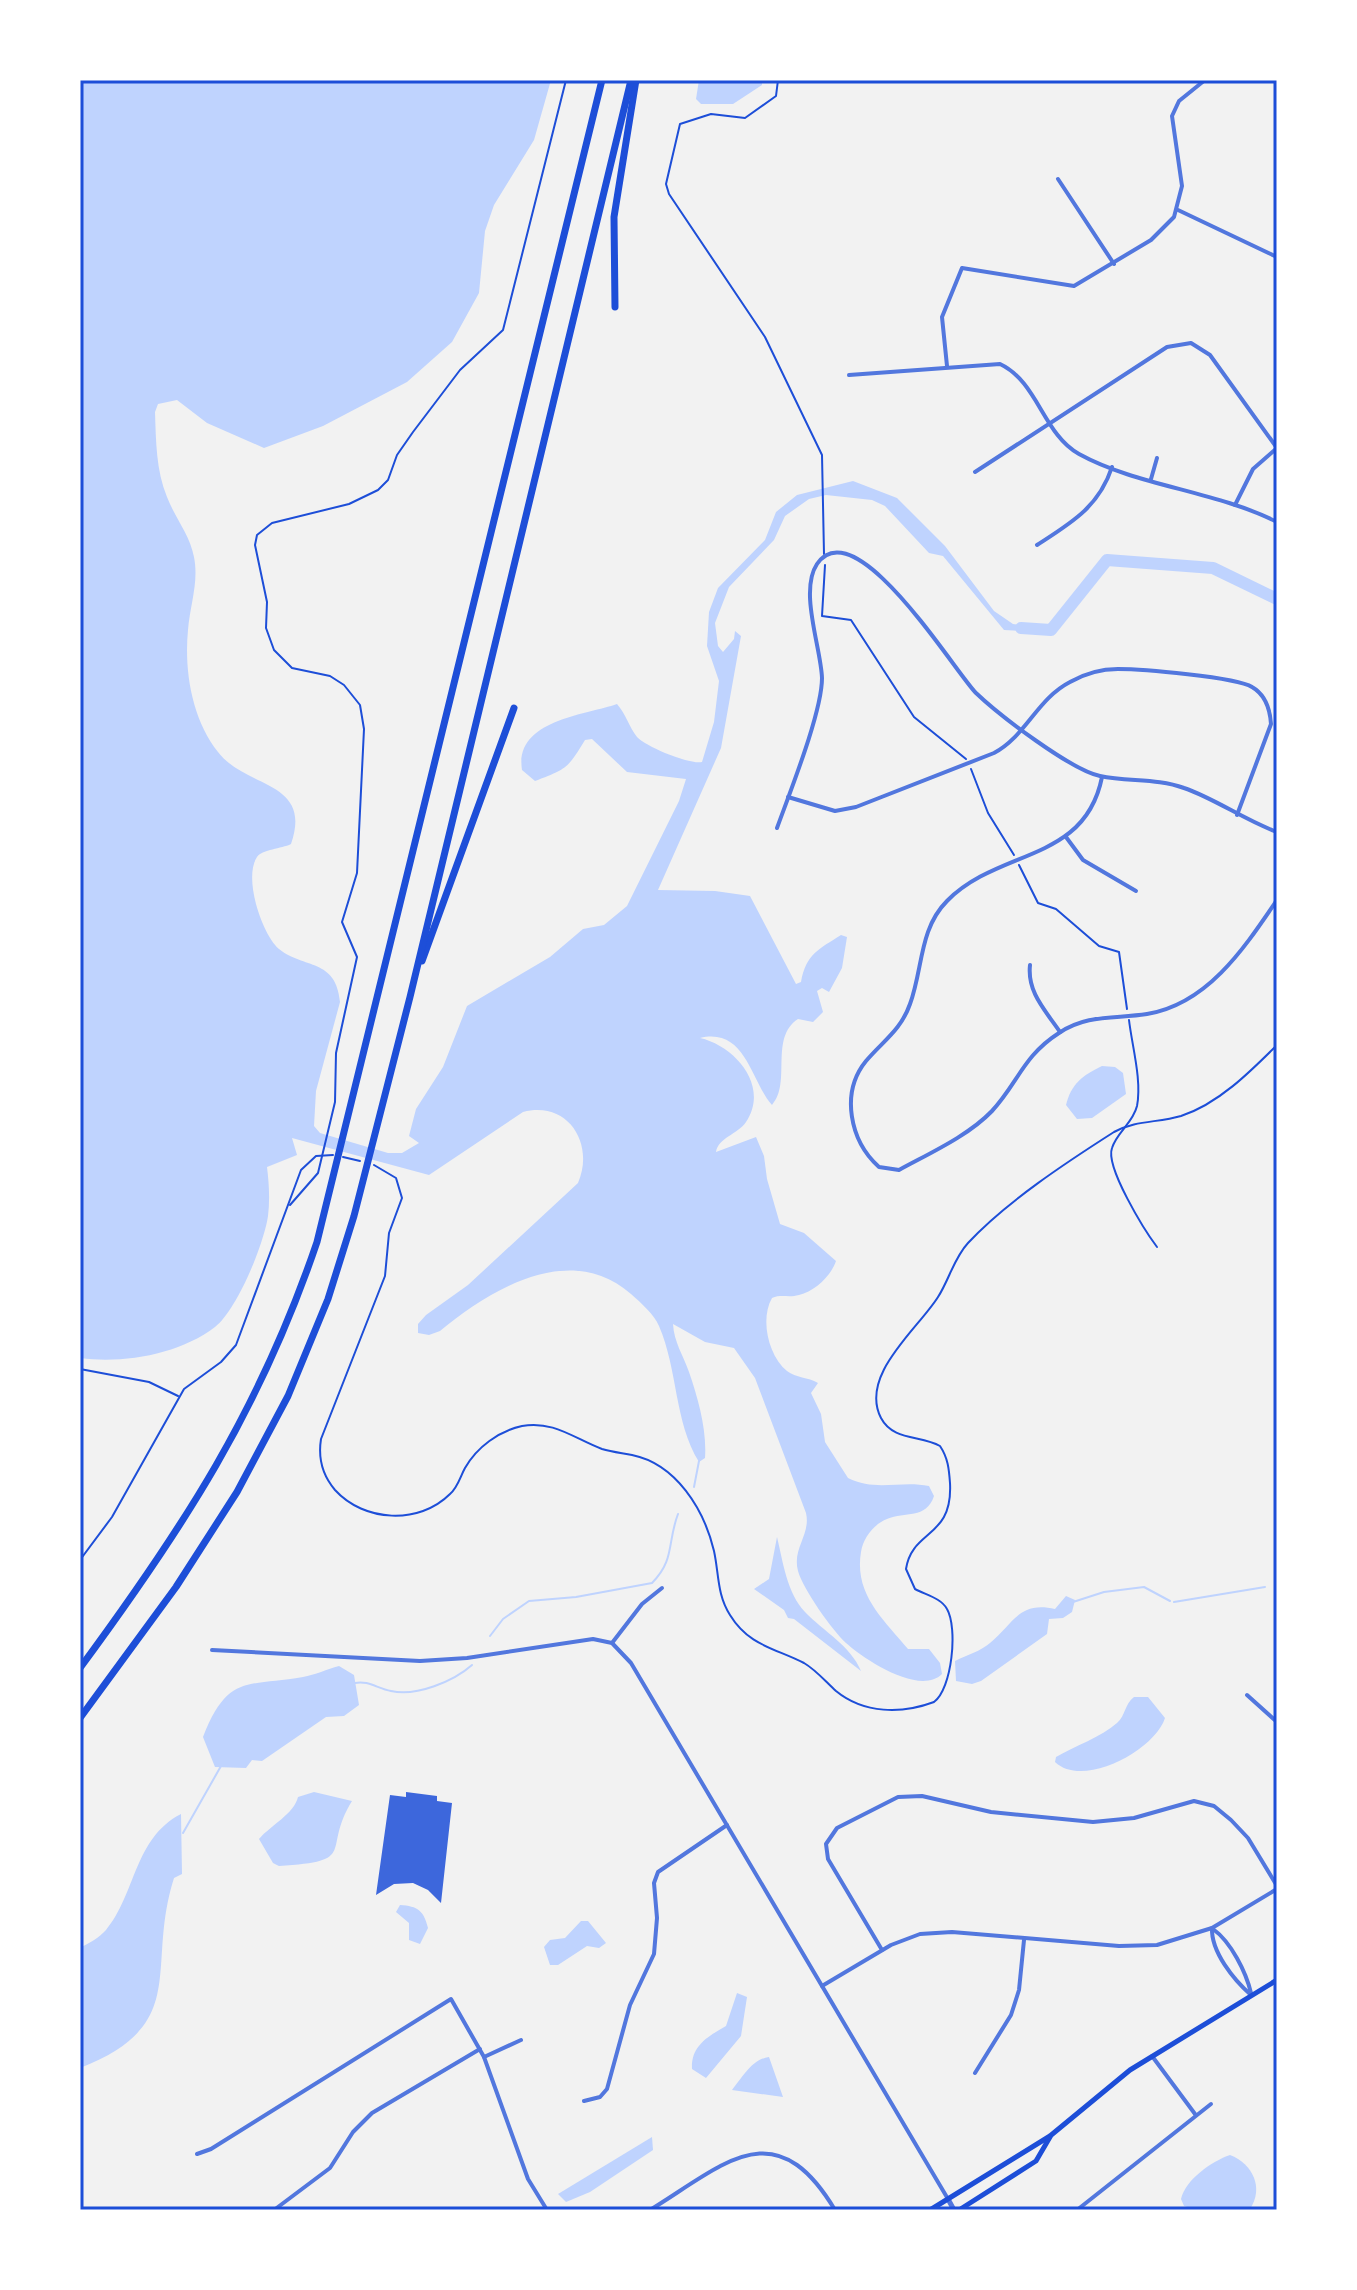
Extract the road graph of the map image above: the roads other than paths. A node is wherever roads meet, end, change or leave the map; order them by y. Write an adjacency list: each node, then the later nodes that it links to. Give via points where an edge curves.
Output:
1 (602, 80): 36 (highway, via 332,1193 286,1327 236,1436 173,1540)
2 (634, 80): 8 (highway, via 614,217); 31 (highway)
3 (1205, 80): 5 (street, via 1179,101 1172,116 1181,172)
4 (1058, 179): 7 (street)
5 (1177, 209): 6 (street); 7 (street, via 1161,232)
6 (1277, 257)
7 (1114, 264): 9 (street, via 1081,284 1065,287 962,268 942,317)
8 (615, 307)
9 (947, 366): 10 (street); 11 (street, via 991,362 1009,368)
10 (849, 375)
11 (1049, 423): 12 (street, via 1167,347 1191,343 1210,355); 14 (street, via 1068,447); 15 (street)
12 (1277, 448): 17 (street, via 1253,469)
13 (1157, 458): 16 (street)
14 (1112, 467): 16 (street); 19 (street, via 1096,502)
15 (975, 472)
16 (1151, 479): 17 (street)
17 (1235, 505): 18 (street)
18 (1277, 522)
19 (1037, 545)
20 (514, 708): 31 (highway)
21 (1024, 729): 22 (street, via 1066,763); 23 (street, via 1001,749 847,810); 23 (street, via 975,692 914,610 870,568 847,555 824,557 815,568 812,609 821,690); 24 (street, via 1061,687 1104,670 1245,684 1262,694 1271,724)
22 (1102, 777): 24 (street, via 1181,786); 27 (street, via 1091,814)
23 (788, 797): 25 (street)
24 (1237, 815): 26 (street)
25 (777, 828)
26 (1277, 832)
27 (1066, 837): 28 (street, via 1083,860); 32 (street, via 967,885 941,908 926,934 905,1017 855,1079 853,1123 879,1167 899,1170 979,1123 998,1105 1024,1063)
28 (1136, 891)
29 (1277, 900): 32 (street, via 1235,961 1186,999 1148,1014 1092,1018)
30 (1030, 965): 32 (street, via 1032,992)
31 (410, 997): 38 (highway, via 364,1175 314,1334 255,1460 189,1568)
32 (1060, 1032)
33 (662, 1588): 34 (street, via 642,1604)
34 (612, 1643): 35 (street, via 593,1639 420,1661); 40 (street, via 631,1663)
35 (212, 1650)
36 (80, 1668)
37 (1247, 1695): 39 (street)
38 (80, 1718)
39 (1277, 1722)
40 (727, 1825): 46 (street); 53 (street, via 658,1872 657,1936 649,1972 630,2005 607,2089)
41 (1277, 1888): 42 (street); 44 (street, via 1241,1831 1204,1802 1093,1822 991,1812 922,1796 898,1797 837,1828 826,1844 828,1859)
42 (1212, 1928): 43 (street, via 1138,1947); 47 (street, via 1248,1979); 47 (street, via 1211,1941)
43 (1024, 1940): 44 (street, via 937,1932); 52 (street, via 1011,2015)
44 (882, 1950): 46 (street)
45 (1277, 1980): 47 (main road)
46 (822, 1986): 58 (street)
47 (1251, 1995): 50 (main road)
48 (521, 2040): 51 (street)
49 (480, 2049): 51 (street); 57 (street, via 451,1999); 59 (street, via 372,2113 330,2168)
50 (1152, 2056): 55 (street); 56 (main road)
51 (484, 2057): 60 (street, via 528,2179)
52 (975, 2073)
53 (584, 2101)
54 (1211, 2104): 55 (street)
55 (1195, 2114): 65 (street)
56 (1050, 2136): 58 (main road); 64 (main road, via 1036,2161)
57 (197, 2154)
58 (948, 2199): 63 (main road); 64 (street)
59 (274, 2210)
60 (547, 2210)
61 (650, 2210): 62 (street, via 737,2157 777,2154 816,2179)
62 (835, 2210)
63 (930, 2210)
64 (957, 2210)
65 (1077, 2210)

